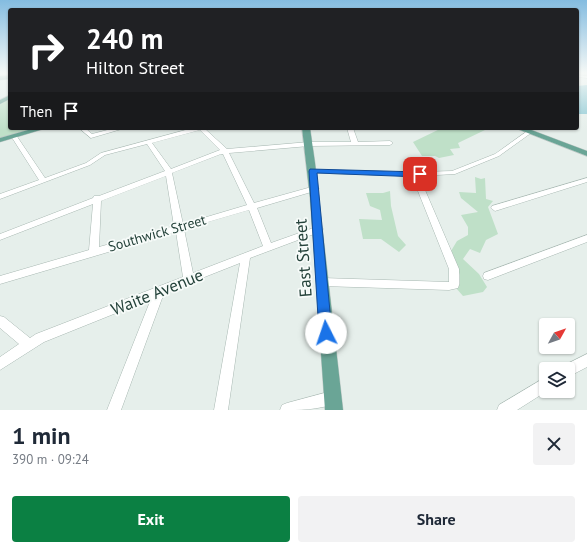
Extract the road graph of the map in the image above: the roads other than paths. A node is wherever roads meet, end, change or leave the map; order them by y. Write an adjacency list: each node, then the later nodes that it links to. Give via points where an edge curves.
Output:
1 (35, 130): 10 (main road)
2 (84, 130): 3 (street, via 90,136)
3 (114, 130)
4 (194, 130): 12 (street)
5 (203, 130): 16 (street)
6 (306, 130): 14 (main road, East Street)
7 (351, 130): 13 (street)
8 (524, 130): 9 (main road)
9 (529, 132): 17 (main road); 20 (street, via 497,154 459,170 446,174)
10 (14, 136): 11 (main road); 22 (street)
11 (0, 140)
12 (149, 142): 18 (street); 22 (street, via 102,154 88,164)
13 (355, 143): 14 (street); 15 (street)
14 (309, 144): 16 (street); 19 (main road, East Street)
15 (390, 144)
16 (225, 151): 18 (street); 26 (street)
17 (587, 154)
18 (168, 170): 25 (street); 28 (street)
19 (313, 171): 20 (street); 23 (main road, East Street)
20 (415, 174): 38 (street, via 454,269 454,285)
21 (587, 180): 27 (street)
22 (43, 181): 24 (street)
23 (315, 188): 26 (street, Southwick Street); 29 (main road, East Street)
24 (0, 197)
25 (97, 198): 30 (street); 33 (street)
26 (252, 206): 28 (street, Southwick Street); 32 (street)
27 (495, 208)
28 (179, 227): 33 (street, Southwick Street); 36 (street)
29 (319, 229): 32 (street, Waite Avenue); 38 (main road, East Street)
30 (0, 237)
31 (587, 238): 35 (street)
32 (268, 248): 34 (street, Waite Avenue)
33 (94, 252): 37 (street, Southwick Street)
34 (246, 256): 36 (street, Waite Avenue); 48 (street)
35 (488, 276)
36 (189, 279): 39 (street, Waite Avenue)
37 (0, 280)
38 (322, 282): 46 (main road, East Street)
39 (160, 290): 41 (street, Waite Avenue, via 40,338); 47 (street)
40 (0, 321): 41 (street)
41 (29, 345): 43 (street, Waite Avenue)
42 (587, 360): 44 (street)
43 (0, 364)
44 (575, 367)
45 (539, 388): 50 (street)
46 (333, 404): 49 (street)
47 (114, 410)
48 (221, 410)
49 (287, 410)
50 (504, 410)

